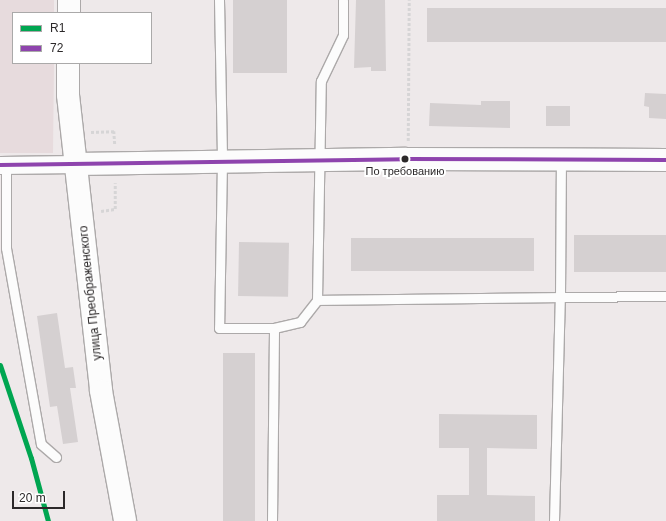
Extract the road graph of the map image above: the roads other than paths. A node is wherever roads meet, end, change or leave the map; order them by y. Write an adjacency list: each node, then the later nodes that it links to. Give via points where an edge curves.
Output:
1 (69, 0): 4 (street)
2 (219, 0): 8 (lane)
3 (343, 0): 9 (lane, via 343,35 321,81)
4 (69, 12)
5 (68, 64): 10 (street, улица Преображенского, via 68,95)
6 (561, 160): 7 (street); 9 (street); 13 (lane)
7 (666, 160)
8 (222, 161): 9 (street); 10 (street); 15 (lane, via 219,328)
9 (319, 161): 14 (lane)
10 (77, 164): 11 (street); 17 (street, улица Преображенского, via 101,391)
11 (3, 165): 16 (lane, via 6,248 42,444)
12 (666, 296): 13 (lane)
13 (560, 297): 14 (lane); 19 (lane)
14 (317, 300): 15 (lane, via 300,322)
15 (274, 328): 18 (lane)
16 (56, 458)
17 (125, 521)
18 (272, 521)
19 (554, 521)

